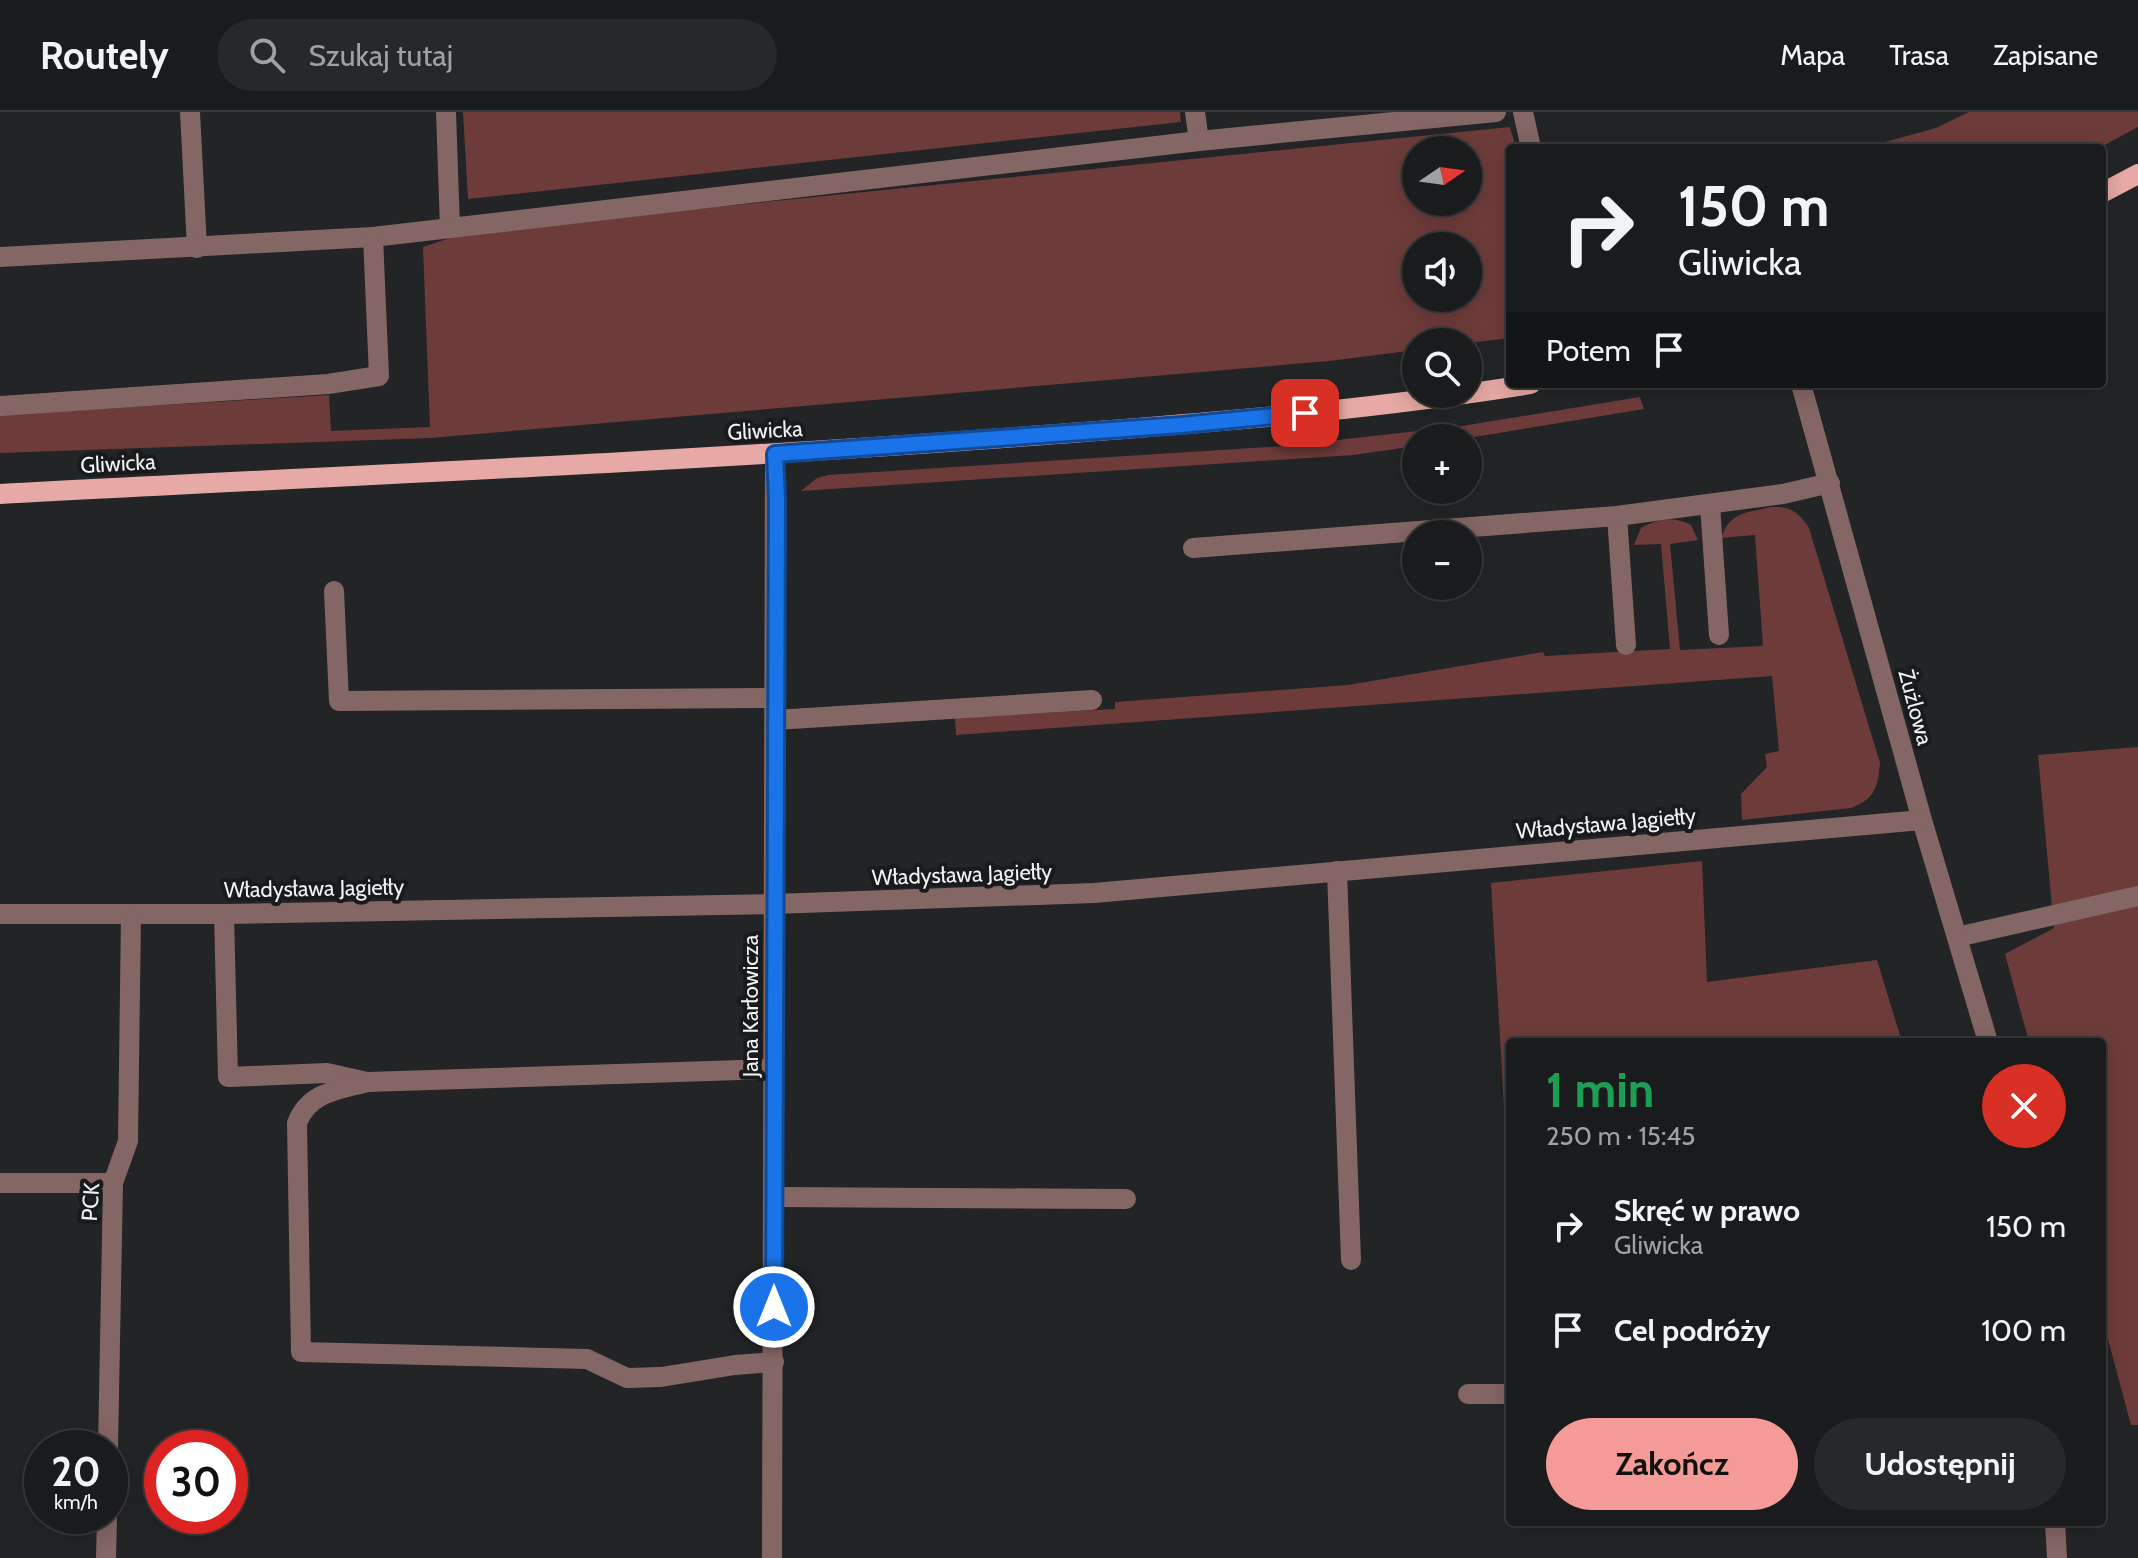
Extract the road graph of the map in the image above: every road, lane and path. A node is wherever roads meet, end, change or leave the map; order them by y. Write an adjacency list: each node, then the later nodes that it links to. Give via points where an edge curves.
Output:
1 (190, 112): 12 (street)
2 (446, 112): 10 (street)
3 (1195, 112): 6 (street)
4 (1496, 112): 6 (street)
5 (1523, 112): 7 (street)
6 (1199, 141): 10 (street)
7 (1530, 144)
8 (2138, 174): 9 (main road)
9 (2106, 191)
10 (450, 228): 11 (street)
11 (373, 237): 12 (street); 16 (street, via 379,376)
12 (197, 248): 13 (street)
13 (0, 257)
14 (1506, 388): 17 (main road, Gliwicka, via 1196,424)
15 (1802, 388): 18 (street, Żużlowa)
16 (0, 406)
17 (775, 454): 19 (main road, Gliwicka); 26 (street, Jana Karłowicza)
18 (1830, 483): 20 (street); 29 (street, Żużlowa)
19 (0, 494)
20 (1710, 505): 21 (street); 24 (street)
21 (1617, 516): 22 (street); 25 (street)
22 (1193, 548)
23 (334, 591): 26 (street, via 339,701)
24 (1719, 635)
25 (1626, 645)
26 (774, 698): 28 (street, Jana Karłowicza)
27 (1092, 700): 28 (street)
28 (775, 720): 32 (street, Jana Karłowicza)
29 (1922, 820): 30 (street, Władysława Jagiełły); 36 (street, Żużlowa)
30 (1337, 871): 32 (street, Władysława Jagiełły, via 1094,893); 44 (street)
31 (2138, 896): 36 (street)
32 (773, 904): 35 (street, Władysława Jagiełły); 38 (street, Jana Karłowicza)
33 (0, 914): 34 (street, Władysława Jagiełły)
34 (131, 914): 35 (street, Władysława Jagiełły); 41 (street, PCK, via 128,1141)
35 (224, 914): 39 (street, via 228,1077 327,1073)
36 (1957, 937): 37 (street, Żużlowa)
37 (1987, 1038)
38 (774, 1069): 39 (street); 42 (street, Jana Karłowicza)
39 (367, 1082): 45 (street, via 312,1099 297,1123 301,1352 587,1359 627,1378)
40 (0, 1183): 41 (street)
41 (113, 1183): 48 (street, PCK)
42 (774, 1197): 43 (street); 45 (street, Jana Karłowicza)
43 (1126, 1199)
44 (1351, 1260)
45 (774, 1362): 52 (street, Jana Karłowicza)
46 (1468, 1394): 47 (street)
47 (1506, 1394)
48 (108, 1430)
49 (2055, 1526): 53 (street)
50 (107, 1534): 51 (street)
51 (106, 1558)
52 (772, 1558)
53 (2057, 1558)

